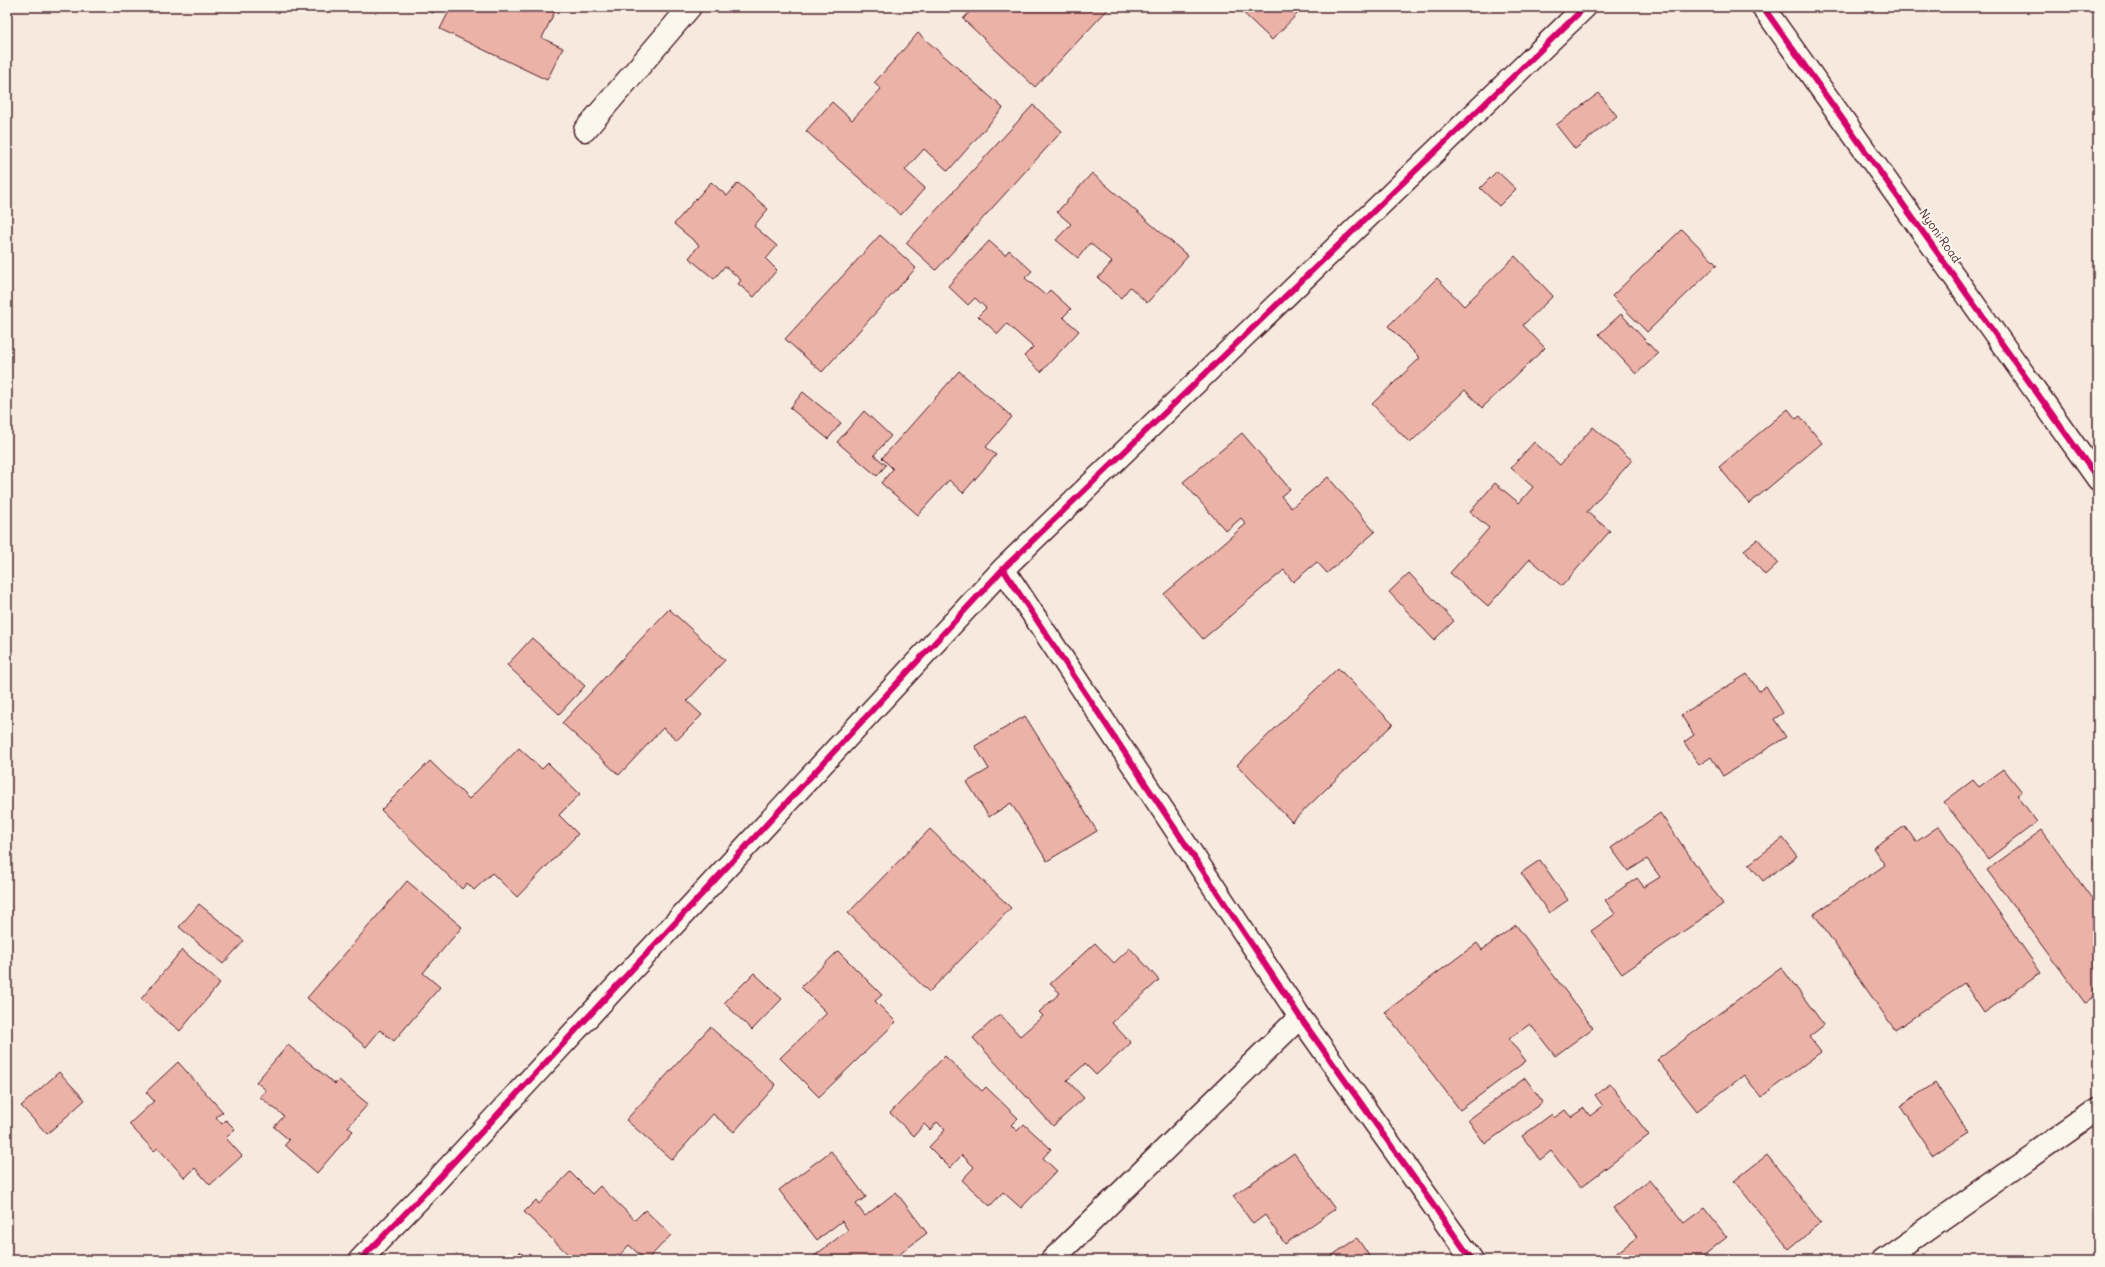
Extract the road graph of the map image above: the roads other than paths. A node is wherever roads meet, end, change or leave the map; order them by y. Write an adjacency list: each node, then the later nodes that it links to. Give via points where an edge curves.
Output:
1 (690, 7): 4 (street)
2 (1586, 7): 7 (street)
3 (1764, 7): 5 (street, Nyoni Road)
4 (585, 130)
5 (2092, 458): 6 (street, Nyoni Road)
6 (2098, 479)
7 (1003, 570): 8 (street); 10 (street)
8 (1300, 1017): 11 (street); 12 (street)
9 (2098, 1109): 13 (street)
10 (360, 1260)
11 (1052, 1260)
12 (1472, 1260)
13 (1883, 1260)

